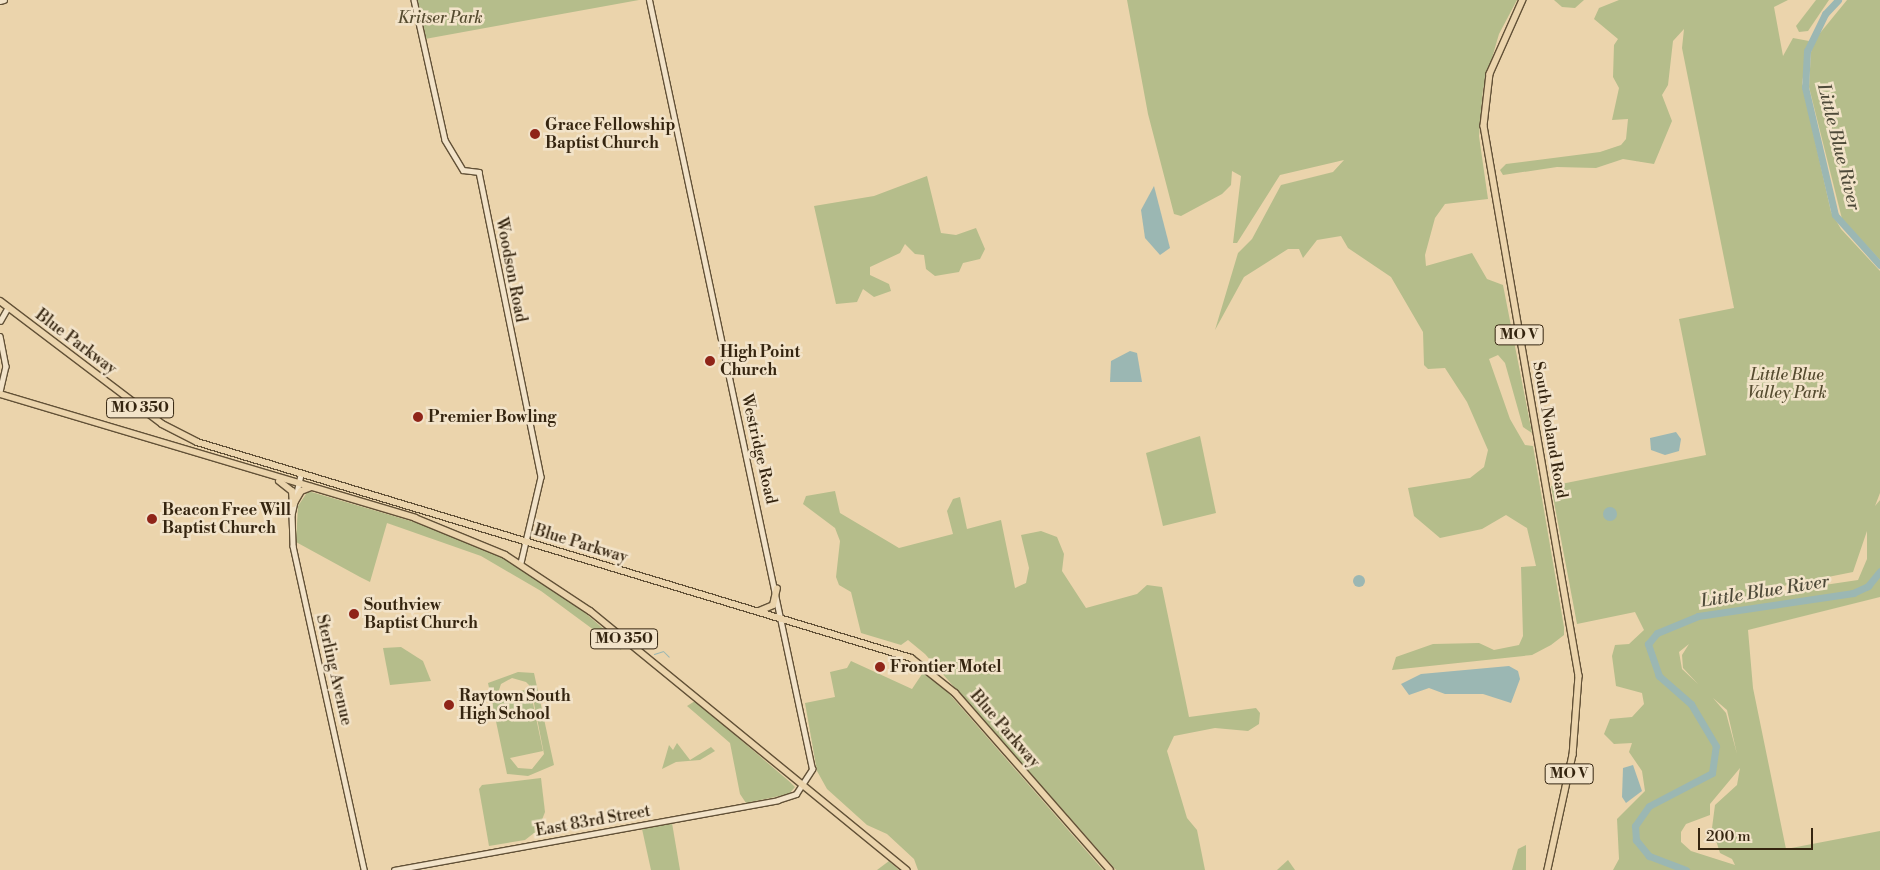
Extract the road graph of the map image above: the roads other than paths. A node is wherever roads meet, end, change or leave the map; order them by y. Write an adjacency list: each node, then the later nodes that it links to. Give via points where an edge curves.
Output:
1 (4, 0): 5 (street)
2 (414, 0): 16 (street, Woodson Road, via 445,140 463,170 479,172 542,477)
3 (649, 0): 18 (street, Westridge Road)
4 (1523, 0): 26 (main road, South Noland Road / MO V, via 1492,70 1484,126 1579,676 1573,755)
5 (0, 1)
6 (0, 301): 7 (highway, Blue Parkway / MO 350)
7 (8, 307): 8 (street); 12 (highway, Blue Parkway / MO 350, via 162,424 212,448)
8 (0, 321)
9 (0, 336): 10 (street, via 6,366)
10 (0, 393): 11 (highway, MO 350)
11 (258, 471): 13 (highway, MO 350); 15 (highway, via 290,486)
12 (301, 475): 13 (street, Sterling Avenue); 16 (highway, Blue Parkway / MO 350)
13 (299, 482): 14 (highway, MO 350); 15 (street, Sterling Avenue)
14 (314, 487): 15 (highway, via 302,491); 17 (highway, MO 350, via 440,526)
15 (293, 504): 22 (street, Sterling Avenue, via 294,549)
16 (527, 542): 17 (street, Woodson Road); 19 (highway, Blue Parkway / MO 350)
17 (521, 563): 21 (highway, MO 350, via 590,611)
18 (777, 588): 19 (highway, via 773,605); 20 (street, Westridge Road)
19 (758, 611): 20 (highway, Blue Parkway / MO 350)
20 (784, 619): 21 (street, Westridge Road, via 812,764); 25 (highway, Blue Parkway / MO 350, via 899,654 934,673)
21 (804, 786): 23 (street, East 83rd Street, via 796,794); 24 (highway, MO 350)
22 (364, 870)
23 (394, 870)
24 (907, 870)
25 (1110, 870)
26 (1548, 870)

